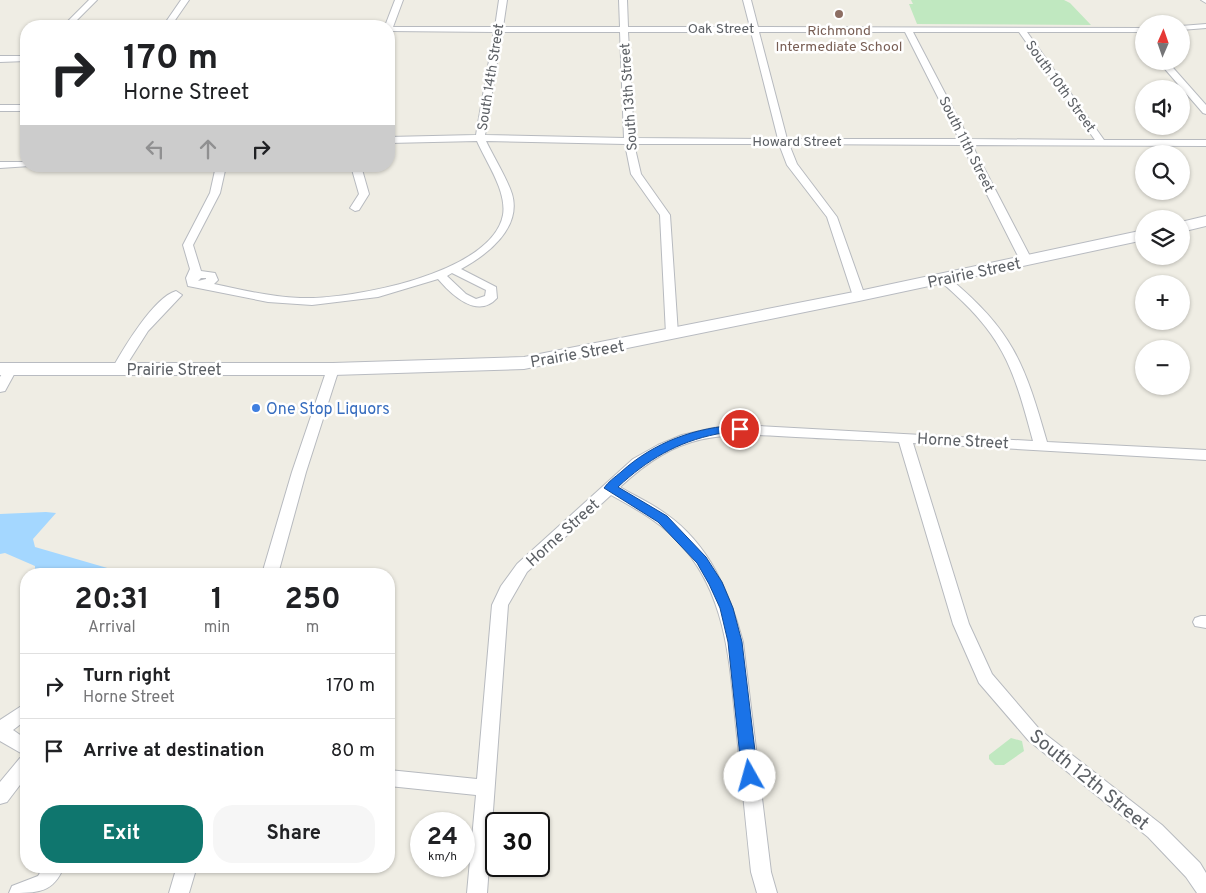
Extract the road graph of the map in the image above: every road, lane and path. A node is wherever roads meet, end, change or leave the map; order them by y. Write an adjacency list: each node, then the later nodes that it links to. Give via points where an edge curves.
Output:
1 (93, 0): 7 (street)
2 (185, 0): 8 (street)
3 (399, 0): 9 (street)
4 (503, 0): 13 (street, South 14th Street)
5 (623, 0): 14 (street, South 13th Street)
6 (747, 0): 15 (street)
7 (73, 20)
8 (171, 20)
9 (392, 20)
10 (1206, 26): 11 (street)
11 (1190, 27)
12 (395, 28): 13 (street, Oak Street)
13 (497, 28): 14 (street, Oak Street); 25 (street, South 14th Street)
14 (623, 28): 15 (street, Oak Street); 27 (street, South 13th Street)
15 (754, 28): 16 (street, Oak Street); 28 (street)
16 (907, 29): 17 (street, Oak Street); 29 (street, South 11th Street)
17 (1021, 30): 18 (street, Oak Street); 30 (street, South 10th Street)
18 (1134, 30)
19 (0, 59): 20 (street)
20 (20, 59)
21 (1170, 70): 24 (street)
22 (0, 108): 23 (street)
23 (20, 108)
24 (1206, 111)
25 (480, 138): 26 (street, Howard Street); 27 (street, Howard Street); 41 (street, South 14th Street, via 507,195 509,215 502,232 487,248)
26 (395, 140)
27 (630, 141): 28 (street, Howard Street); 46 (street, South 13th Street, via 636,174 665,216)
28 (782, 141): 29 (street, Howard Street); 45 (street, via 792,165 832,217)
29 (966, 141): 30 (street, Howard Street); 40 (street, South 11th Street)
30 (1101, 142): 31 (street, Howard Street)
31 (1206, 143)
32 (0, 165): 33 (street)
33 (20, 165)
34 (220, 172): 44 (street, via 215,193 188,245)
35 (358, 172): 36 (street, via 364,194)
36 (355, 208)
37 (1206, 221): 38 (street)
38 (1190, 225)
39 (1135, 237): 40 (street, Prairie Street)
40 (1026, 260): 43 (street, Prairie Street)
41 (451, 268): 42 (street, South 14th Street); 42 (street, via 492,289 491,298 474,303 465,300)
42 (438, 274): 44 (street, South 14th Street, via 380,294 333,300 290,301 229,290)
43 (944, 278): 45 (street, Prairie Street); 52 (street, via 993,326 1009,350)
44 (202, 280): 48 (street, via 160,307)
45 (859, 296): 46 (street, Prairie Street)
46 (672, 334): 49 (street, Prairie Street, via 524,363)
47 (6, 369): 48 (street, Prairie Street); 50 (street)
48 (118, 369): 49 (street, Prairie Street)
49 (333, 369): 55 (street)
50 (0, 388)
51 (904, 437): 52 (street, Horne Street); 54 (street, Horne Street, via 718,430 677,440 657,450 638,462); 65 (street, South 12th Street, via 961,624 985,678 1034,735 1155,831 1193,870)
52 (1041, 445): 53 (street, Horne Street)
53 (1206, 454)
54 (610, 488): 61 (street, Horne Street, via 522,568 500,605); 69 (street, via 663,519 683,538 702,560 727,608 735,642 761,872)
55 (272, 568)
56 (20, 715): 57 (street)
57 (0, 731): 58 (street)
58 (20, 744)
59 (20, 771): 62 (street)
60 (395, 779): 61 (street)
61 (486, 788): 68 (street, Horne Street)
62 (0, 796)
63 (52, 873): 66 (street, via 44,885)
64 (185, 873): 67 (street)
65 (1206, 890)
66 (19, 893)
67 (179, 893)
68 (477, 893)
69 (767, 893)

